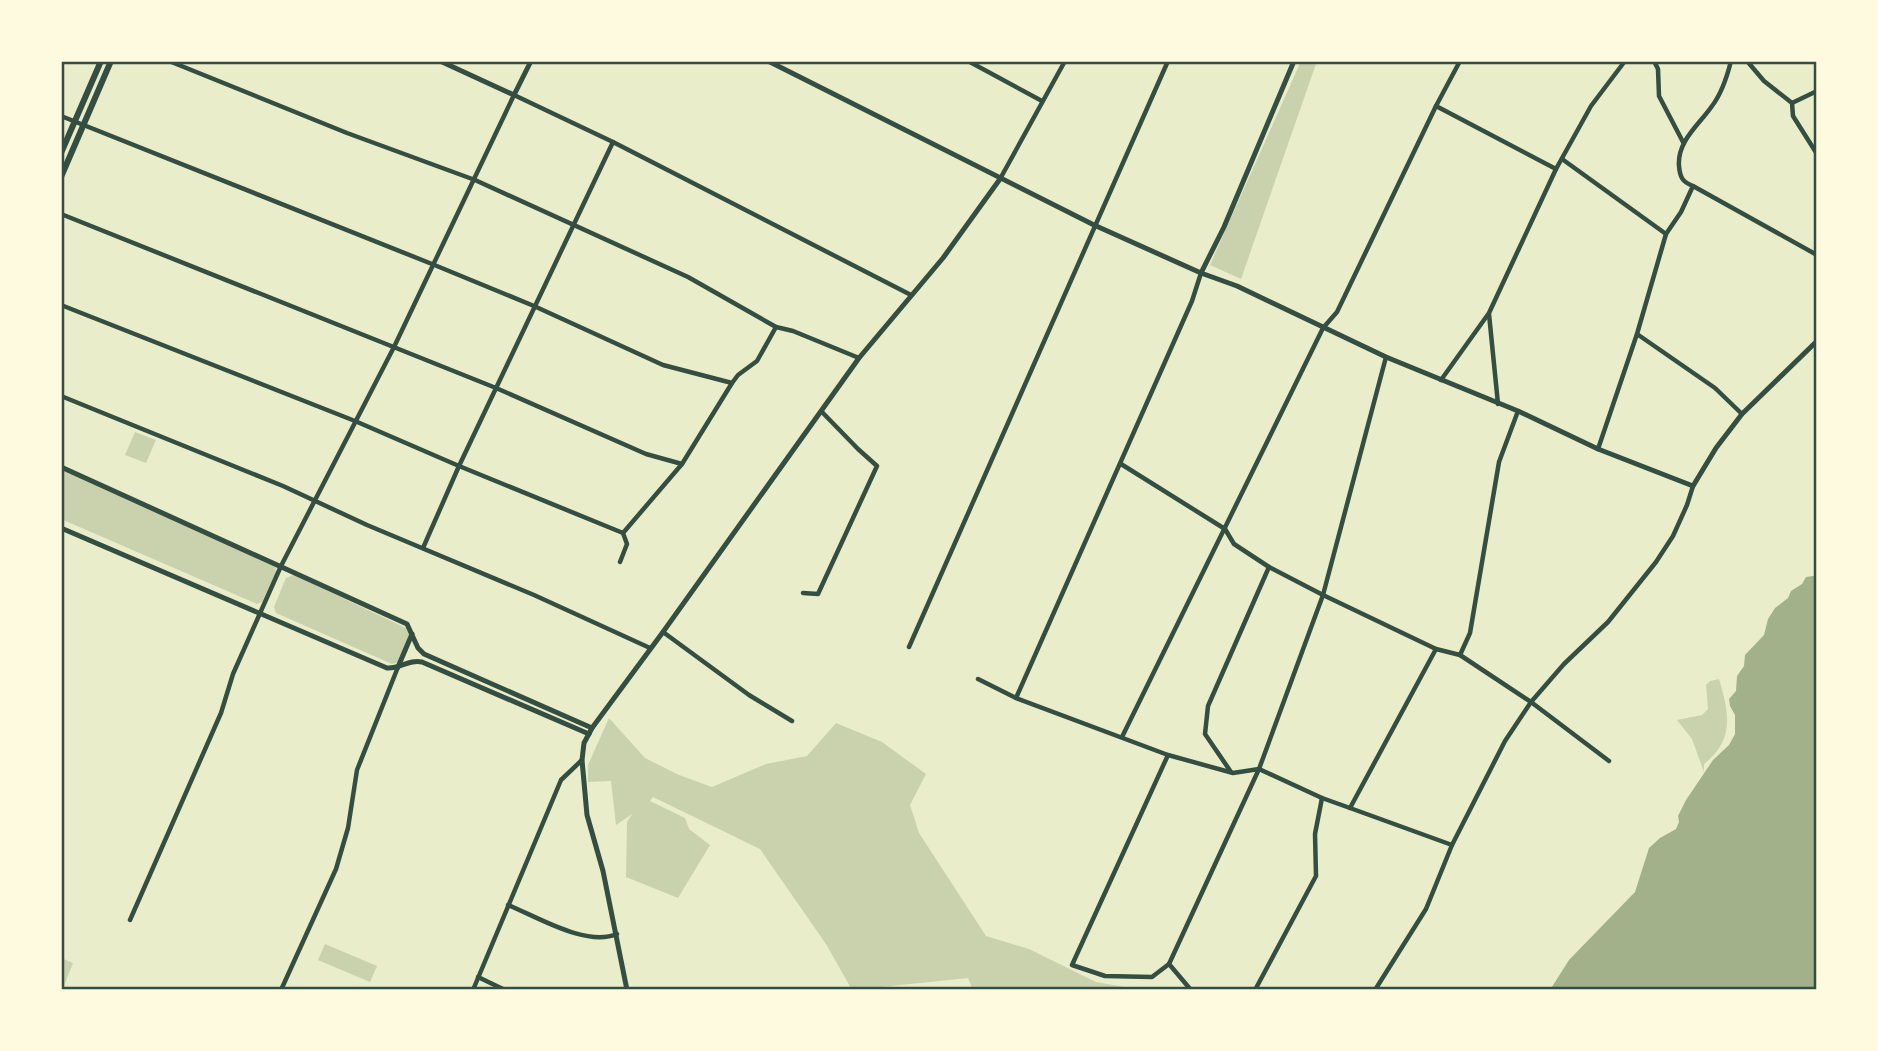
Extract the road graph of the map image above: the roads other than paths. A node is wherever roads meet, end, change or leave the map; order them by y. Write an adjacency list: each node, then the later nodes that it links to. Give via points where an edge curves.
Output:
1 (101, 61): 22 (main road)
2 (111, 61): 23 (main road)
3 (169, 61): 32 (street)
4 (440, 61): 17 (street)
5 (531, 61): 17 (street)
6 (768, 61): 31 (street)
7 (968, 61): 18 (street)
8 (1065, 61): 18 (street)
9 (1168, 61): 36 (street)
10 (1294, 61): 40 (street)
11 (1460, 61): 20 (street)
12 (1625, 61): 28 (street, via 1591,106)
13 (1654, 61): 25 (street, via 1659,96)
14 (1731, 61): 25 (street, via 1714,105)
15 (1747, 61): 19 (street)
16 (1817, 91): 19 (street)
17 (514, 95): 24 (street); 32 (street)
18 (1042, 101): 31 (street)
19 (1792, 103): 27 (street, via 1793,116)
20 (1436, 106): 29 (street); 46 (street, via 1337,312)
21 (61, 116): 22 (street)
22 (75, 122): 23 (street); 26 (main road)
23 (84, 125): 30 (main road); 39 (street)
24 (613, 142): 35 (street); 41 (street)
25 (1683, 142): 33 (street, via 1680,177)
26 (61, 153)
27 (1817, 154)
28 (1562, 159): 29 (street); 37 (street)
29 (1556, 169): 44 (street)
30 (61, 177)
31 (1000, 179): 36 (street); 41 (street)
32 (475, 180): 35 (street); 39 (street)
33 (1693, 186): 37 (street); 38 (street)
34 (61, 214): 49 (street)
35 (573, 225): 43 (street); 45 (street, via 688,277)
36 (1094, 225): 40 (street); 80 (street)
37 (1666, 234): 47 (street)
38 (1817, 255)
39 (432, 264): 43 (street); 49 (street)
40 (1201, 273): 46 (street); 63 (street)
41 (911, 295): 51 (street)
42 (61, 305): 60 (street)
43 (534, 306): 53 (street, via 663,365); 54 (street)
44 (1489, 313): 52 (street); 56 (street)
45 (776, 327): 51 (street); 53 (street, via 757,361)
46 (1323, 328): 50 (street); 69 (street)
47 (1637, 334): 59 (street, via 1715,387); 61 (street)
48 (1817, 341): 59 (street)
49 (394, 346): 54 (street); 60 (street)
50 (1386, 356): 52 (street); 76 (street)
51 (859, 358): 58 (street)
52 (1441, 380): 56 (street)
53 (732, 383): 62 (street)
54 (496, 388): 62 (street, via 646,454); 64 (street)
55 (61, 396): 67 (street)
56 (1498, 404): 57 (street)
57 (1518, 411): 61 (street); 83 (street, via 1499,462 1470,634)
58 (822, 412): 75 (street, via 877,466 818,594); 78 (street)
59 (1742, 414): 66 (street)
60 (355, 421): 64 (street); 67 (street)
61 (1598, 449): 66 (street)
62 (682, 464): 70 (street)
63 (1121, 464): 69 (street); 88 (street)
64 (459, 466): 70 (street); 71 (street)
65 (61, 467): 73 (street)
66 (1693, 486): 89 (street, via 1673,536 1656,562 1608,622)
67 (317, 500): 71 (street); 73 (street)
68 (61, 528): 77 (street)
69 (1225, 529): 74 (street, via 1234,544); 92 (street)
70 (623, 533): 72 (street, via 627,544)
71 (423, 548): 81 (street)
72 (620, 562)
73 (281, 566): 77 (street); 79 (street, via 407,624)
74 (1269, 567): 76 (street); 97 (street, via 1208,706 1205,734)
75 (803, 593)
76 (1323, 595): 82 (street); 96 (street)
77 (259, 614): 85 (street); 102 (street)
78 (663, 632): 81 (street); 90 (street, via 749,695)
79 (412, 634): 84 (street); 91 (street, via 424,654)
80 (909, 647)
81 (650, 648): 91 (street)
82 (1436, 649): 83 (street); 99 (street)
83 (1460, 655): 89 (street)
84 (398, 667): 85 (street); 87 (street); 91 (street, via 416,660)
85 (387, 668): 87 (street)
86 (978, 679): 88 (street)
87 (392, 681): 106 (street, via 357,770 336,869)
88 (1016, 698): 92 (street)
89 (1531, 702): 95 (street); 100 (street, via 1505,741)
90 (792, 720)
91 (591, 731): 94 (street)
92 (1122, 737): 93 (street)
93 (1168, 755): 97 (street); 104 (street, via 1072,965 1105,976 1152,977)
94 (582, 760): 101 (street, via 561,780); 103 (street, via 587,815)
95 (1609, 761)
96 (1259, 769): 97 (street); 98 (street); 104 (street)
97 (1233, 773)
98 (1322, 798): 99 (street); 111 (street, via 1315,834 1316,876)
99 (1350, 808): 100 (street)
100 (1452, 845): 112 (street, via 1426,909)
101 (508, 905): 103 (street, via 585,937); 105 (street)
102 (130, 920)
103 (617, 934): 109 (street)
104 (1169, 964): 110 (street)
105 (478, 977): 107 (street); 108 (street)
106 (281, 990)
107 (473, 990)
108 (505, 990)
109 (627, 990)
110 (1191, 990)
111 (1255, 990)
112 (1375, 990)

